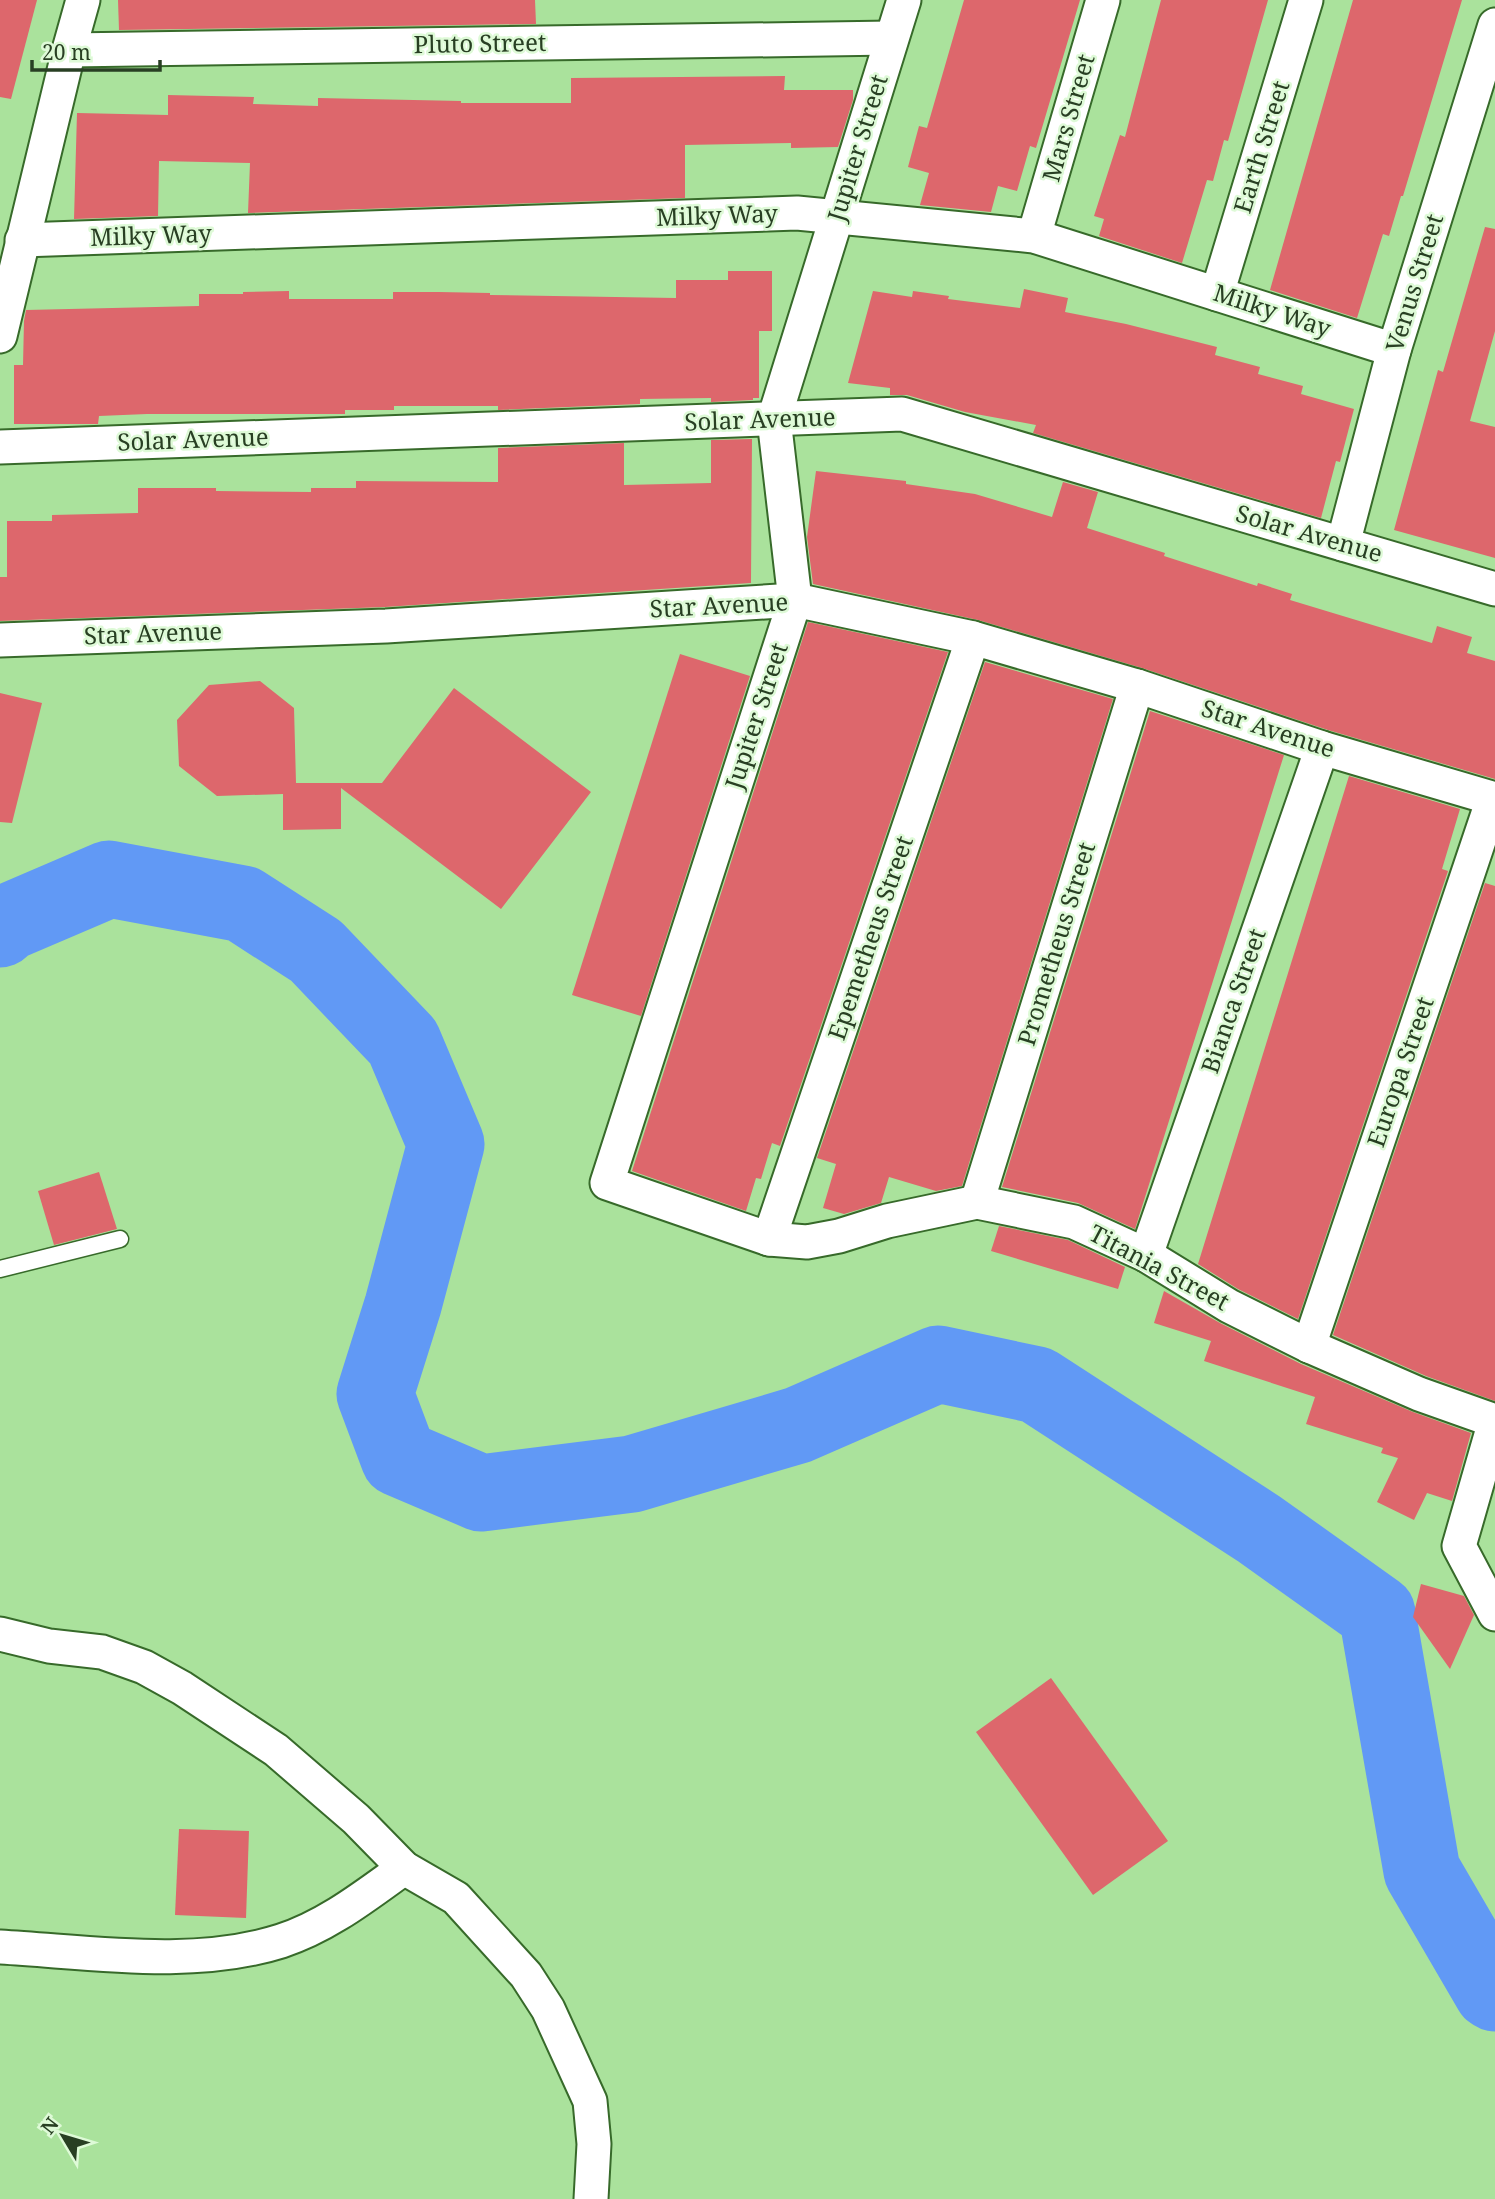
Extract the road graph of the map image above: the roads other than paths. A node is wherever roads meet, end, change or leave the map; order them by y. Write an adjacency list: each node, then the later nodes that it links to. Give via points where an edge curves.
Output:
1 (83, 0): 7 (street)
2 (904, 0): 6 (street, Jupiter Street)
3 (1103, 0): 9 (street, Mars Street)
4 (1306, 0): 11 (street, Earth Street)
5 (1495, 25): 13 (street, Venus Street)
6 (891, 38): 7 (street, Pluto Street); 8 (street, Jupiter Street)
7 (69, 50): 10 (street)
8 (838, 218): 9 (street, Milky Way); 10 (street, Milky Way, via 783,213); 14 (street, Jupiter Street)
9 (1034, 236): 11 (street, Milky Way)
10 (22, 240): 12 (street)
11 (1217, 294): 13 (street, Milky Way)
12 (0, 337)
13 (1394, 350): 16 (street, Venus Street)
14 (774, 419): 15 (street, Solar Avenue); 16 (street, Solar Avenue, via 902,414); 18 (street, Jupiter Street)
15 (0, 447)
16 (1343, 544): 17 (street, Solar Avenue)
17 (1495, 589)
18 (795, 600): 19 (street, Star Avenue); 20 (street, Star Avenue, via 386,626); 24 (street, Jupiter Street)
19 (973, 638): 21 (street, Star Avenue); 27 (street, Epemetheus Street)
20 (0, 640)
21 (1137, 686): 22 (street, Star Avenue); 25 (street, Prometheus Street)
22 (1322, 748): 23 (street, Star Avenue); 28 (street, Bianca Street)
23 (1494, 799): 30 (street, Europa Street)
24 (607, 1182): 27 (street, Titania Street)
25 (977, 1202): 27 (street, Titania Street, via 839,1236 807,1241); 28 (street, Titania Street, via 1074,1223)
26 (120, 1238): 29 (lane)
27 (769, 1239)
28 (1146, 1255): 30 (street, Titania Street, via 1229,1306)
29 (0, 1269)
30 (1308, 1346): 31 (street, Titania Street)
31 (1495, 1421): 32 (street, via 1460,1546)
32 (1495, 1614)
33 (0, 1634): 34 (street, via 102,1652 144,1667 182,1688 276,1750)
34 (404, 1868): 35 (street, via 341,1914 281,1941 219,1954 168,1957); 36 (street, via 456,1898 526,1975 548,2009 590,2101 594,2144)
35 (0, 1947)
36 (591, 2199)

